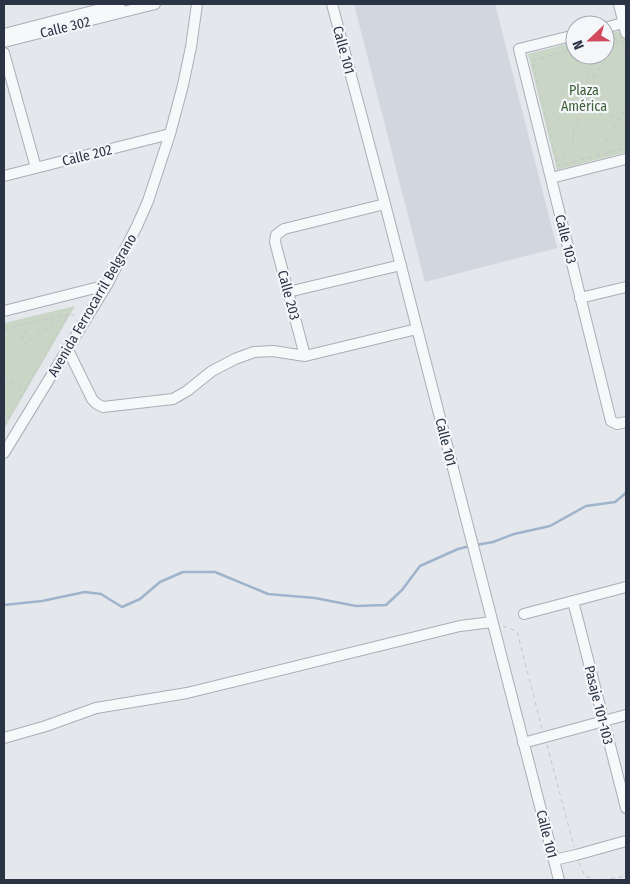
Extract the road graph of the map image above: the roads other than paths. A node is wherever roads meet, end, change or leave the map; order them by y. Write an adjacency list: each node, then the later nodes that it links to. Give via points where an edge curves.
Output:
1 (156, 4): 5 (street, Calle 302)
2 (197, 4): 11 (street, Avenida Ferrocarril Belgrano, via 191,47)
3 (332, 4): 16 (street, Calle 101)
4 (619, 4): 6 (street)
5 (124, 6): 7 (street, Calle 302); 9 (street, Calle 302)
6 (624, 29)
7 (4, 34)
8 (565, 38): 15 (street, Calle 103, via 519,49)
9 (4, 42)
10 (4, 53): 13 (street)
11 (170, 134): 13 (street, Calle 202); 18 (street, Avenida Ferrocarril Belgrano, via 148,201)
12 (626, 159): 15 (street)
13 (36, 168): 14 (street, Calle 202)
14 (4, 176)
15 (551, 178): 21 (street, Calle 103)
16 (385, 204): 17 (street, Calle 101); 20 (street, Calle 203, via 284,229 276,235)
17 (401, 265): 20 (street); 23 (street, Calle 101)
18 (107, 285): 22 (street); 24 (street, Avenida Ferrocarril Belgrano)
19 (626, 286): 21 (street)
20 (288, 292): 25 (street, Calle 203)
21 (580, 298): 26 (street, Calle 103, via 611,421)
22 (4, 311)
23 (418, 330): 25 (street); 31 (street, Calle 101)
24 (68, 350): 25 (street, via 92,398 103,407 173,399 212,371 254,352); 27 (street, Avenida Ferrocarril Belgrano)
25 (305, 356)
26 (622, 423)
27 (4, 453)
28 (626, 587): 29 (street)
29 (573, 601): 30 (street); 33 (street, Pasaje 101-103)
30 (524, 614)
31 (492, 622): 34 (street, via 460,626 187,693 96,708); 35 (street, Calle 101)
32 (626, 715): 33 (street)
33 (603, 721): 35 (street); 36 (street, Pasaje 101-103)
34 (4, 738)
35 (524, 743): 38 (street, Calle 101)
36 (626, 808)
37 (626, 841): 38 (street)
38 (554, 860): 39 (street, Calle 101)
39 (559, 880)

